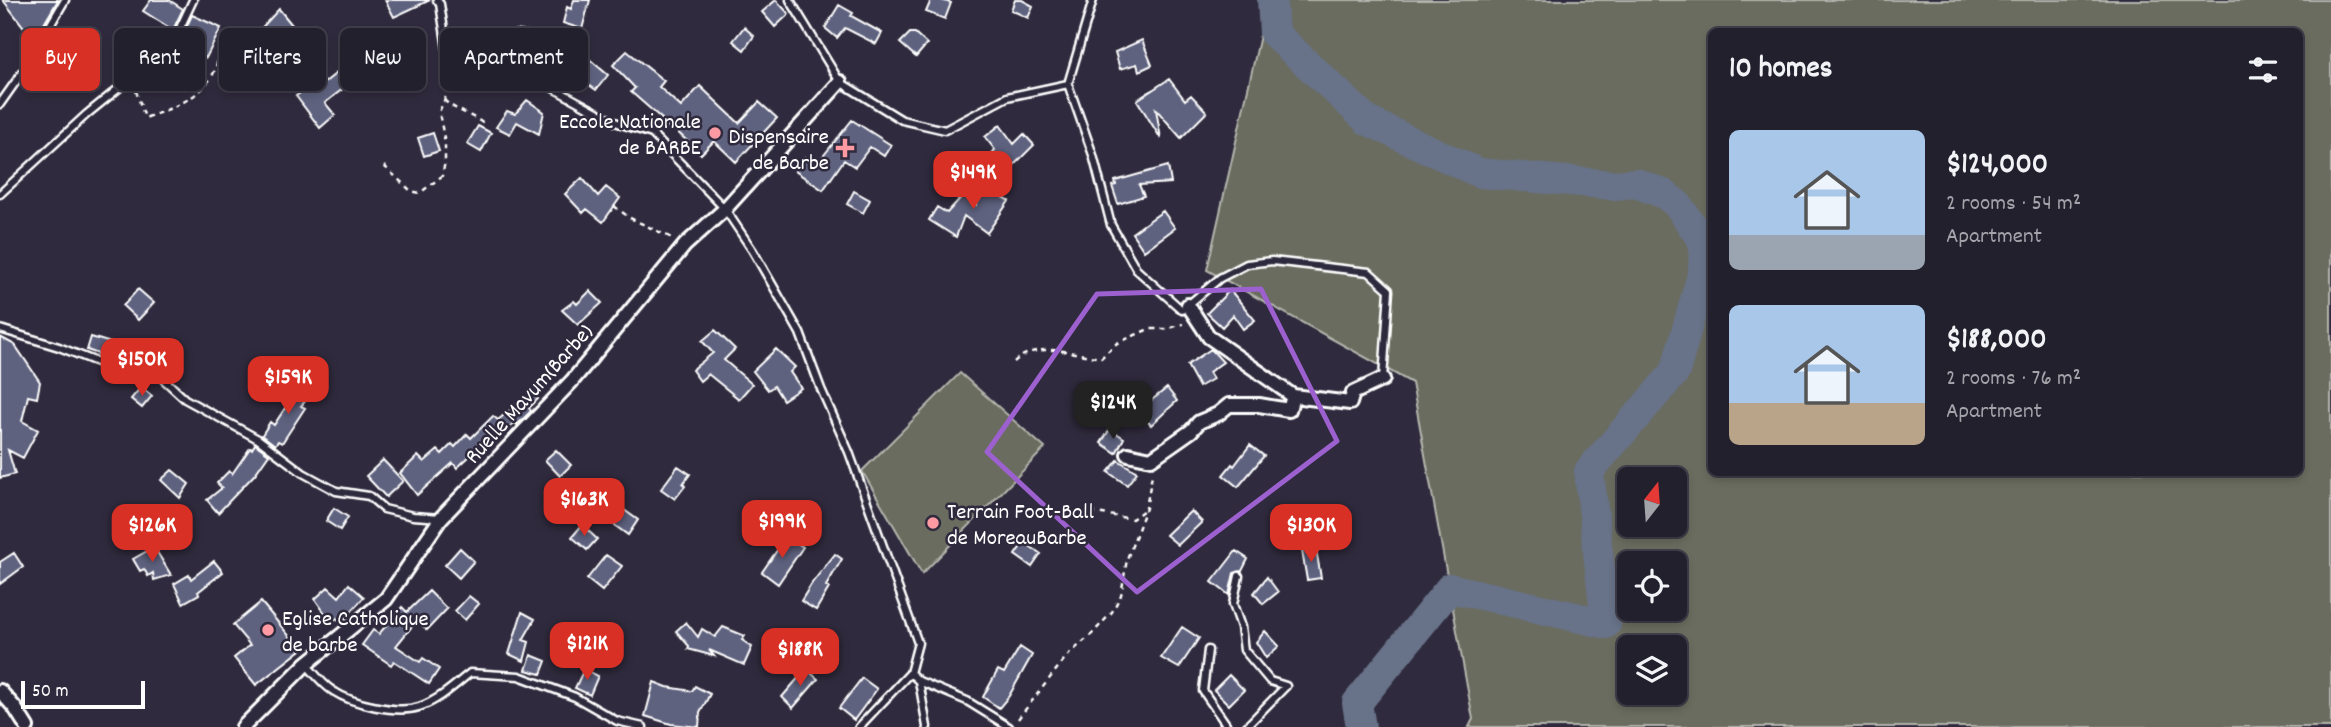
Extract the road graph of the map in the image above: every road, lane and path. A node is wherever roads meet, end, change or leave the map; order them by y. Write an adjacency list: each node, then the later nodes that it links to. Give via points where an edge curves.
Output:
1 (65, 0): 18 (lane)
2 (193, 0): 6 (lane)
3 (437, 0): 7 (lane)
4 (790, 0): 9 (lane)
5 (1093, 0): 11 (lane)
6 (180, 28)
7 (444, 28)
8 (219, 57): 10 (path)
9 (841, 82): 11 (lane, via 902,120 945,131 1007,97); 23 (street, Ruelle Mavum(Barbe))
10 (205, 84)
11 (1068, 84): 25 (lane, via 1111,225 1137,270 1181,310)
12 (115, 91): 21 (lane)
13 (136, 91): 14 (path, via 145,118 176,107)
14 (199, 91)
15 (447, 91): 17 (path)
16 (558, 91): 23 (lane, via 615,122 652,134)
17 (444, 100): 19 (path); 20 (path, via 439,112 445,143 442,176 420,193 411,191)
18 (0, 104)
19 (485, 125)
20 (384, 166)
21 (0, 194)
22 (614, 206): 24 (path)
23 (725, 209): 35 (street, Ruelle Mavum(Barbe), via 685,245 572,381); 39 (lane, via 800,333 849,452 918,643)
24 (674, 239)
25 (1188, 305): 29 (lane, via 1220,278 1247,264 1272,261 1369,272 1389,290); 30 (street, via 1209,337)
26 (1190, 326): 28 (path, via 1149,329 1117,343 1101,358 1040,349)
27 (0, 329): 35 (lane, via 107,366 146,363 185,399 258,439 336,491 369,496 384,509)
28 (1014, 362)
29 (1383, 379): 30 (street, via 1353,393 1350,402)
30 (1293, 396): 32 (street, via 1289,410 1229,405)
31 (1128, 454): 32 (street)
32 (1151, 459): 33 (path)
33 (1146, 508): 34 (path, via 1132,519); 42 (path, via 1112,612 1067,656)
34 (1091, 512)
35 (441, 518): 38 (street, Ruelle Mavum(Barbe), via 386,599)
36 (1239, 576): 50 (lane, via 1233,604 1244,650 1270,681 1286,686)
37 (1208, 650): 49 (lane, via 1203,691 1226,724)
38 (306, 664): 44 (street, Ruelle Mavum(Barbe)); 45 (lane, via 333,691 393,709 419,707 470,673 519,676 575,697 617,721)
39 (910, 673): 40 (lane); 46 (lane)
40 (919, 681): 47 (lane); 48 (lane, via 967,701)
41 (0, 691): 43 (street)
42 (1018, 720)
43 (27, 727)
44 (243, 727)
45 (643, 727)
46 (859, 727)
47 (927, 727)
48 (1009, 727)
49 (1223, 727)
50 (1246, 727)

